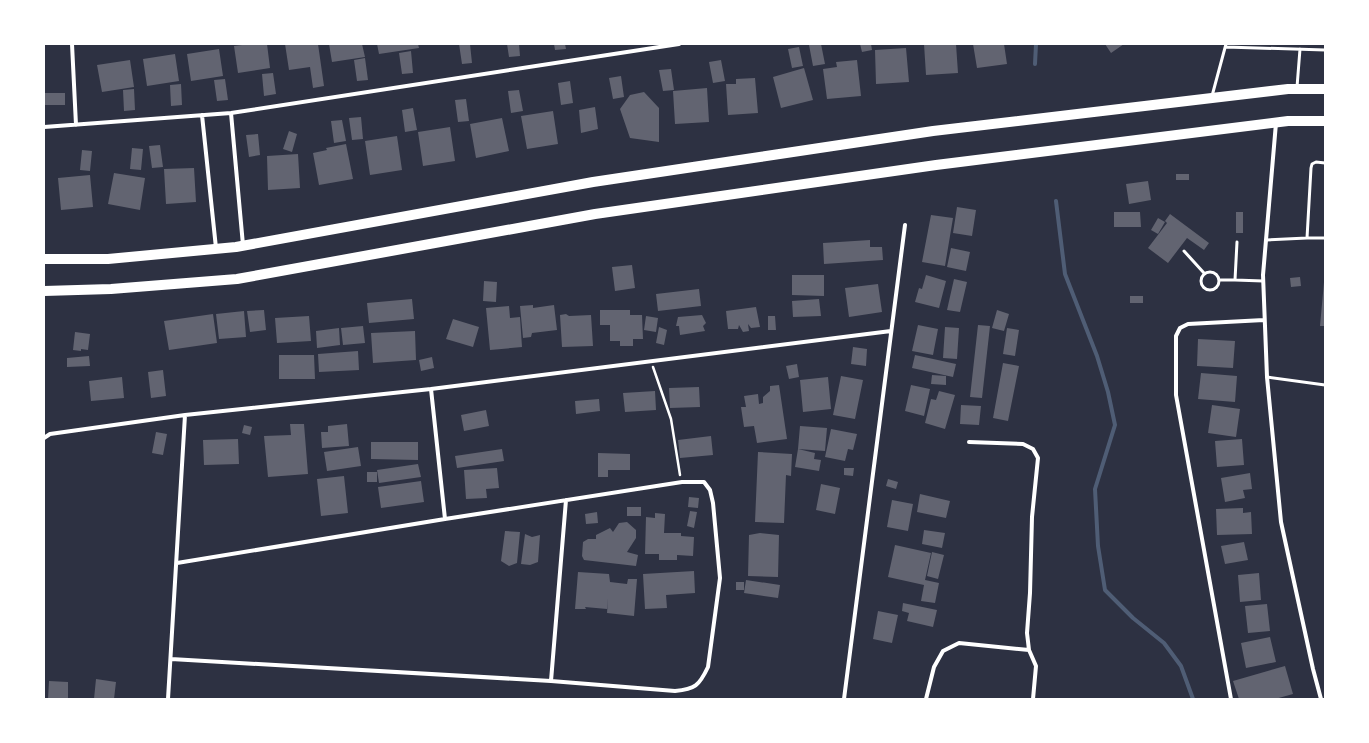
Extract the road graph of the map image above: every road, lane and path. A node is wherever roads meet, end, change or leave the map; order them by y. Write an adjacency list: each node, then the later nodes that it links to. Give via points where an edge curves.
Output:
1 (72, 44): 13 (street)
2 (679, 44): 9 (street)
3 (1226, 46): 4 (lane); 8 (lane)
4 (1300, 49): 5 (lane); 7 (lane)
5 (1325, 50)
6 (1325, 88): 7 (main road)
7 (1297, 89): 8 (main road)
8 (1212, 98): 21 (main road, via 933,131 593,182)
9 (231, 113): 10 (street); 21 (street)
10 (202, 115): 13 (street); 22 (street)
11 (1325, 121): 12 (main road)
12 (1276, 122): 19 (street); 29 (main road, via 936,165 595,214 237,279 111,289)
13 (76, 126): 14 (street)
14 (44, 127)
15 (1325, 161): 17 (lane, via 1312,164 1311,168)
16 (905, 225): 31 (street)
17 (1307, 238): 18 (lane); 19 (lane)
18 (1325, 238)
19 (1266, 240): 28 (street)
20 (1237, 242): 27 (lane)
21 (243, 246): 22 (main road)
22 (216, 249): 24 (main road, via 108,259)
23 (1184, 251): 25 (lane)
24 (44, 260)
25 (1204, 273): 26 (lane, via 1214,272); 26 (lane, via 1200,282 1206,290 1215,289)
26 (1220, 280): 27 (lane)
27 (1235, 280): 28 (lane)
28 (1263, 281): 30 (street)
29 (44, 291)
30 (1264, 320): 33 (street); 50 (street, via 1188,324 1180,328 1176,336 1176,395)
31 (891, 331): 32 (street); 47 (street)
32 (651, 361): 35 (street); 39 (path, via 671,419)
33 (1267, 377): 34 (lane); 51 (street, via 1281,522)
34 (1325, 385)
35 (431, 389): 36 (street); 41 (street)
36 (185, 415): 37 (street, via 50,434); 42 (street)
37 (44, 438)
38 (969, 442): 43 (street, via 1023,444 1033,449 1038,458 1032,517 1027,633)
39 (682, 482): 40 (street); 45 (street, via 704,482 710,490 713,503 720,578 708,667 702,680 690,690 675,691)
40 (566, 500): 41 (street); 45 (street)
41 (445, 519): 42 (street)
42 (177, 563): 44 (street)
43 (1029, 650): 48 (street, via 959,643 943,651 934,667); 49 (street, via 1036,666)
44 (171, 659): 45 (street); 46 (street)
45 (551, 681)
46 (168, 699)
47 (844, 699)
48 (926, 699)
49 (1033, 699)
50 (1231, 699)
51 (1321, 699)

